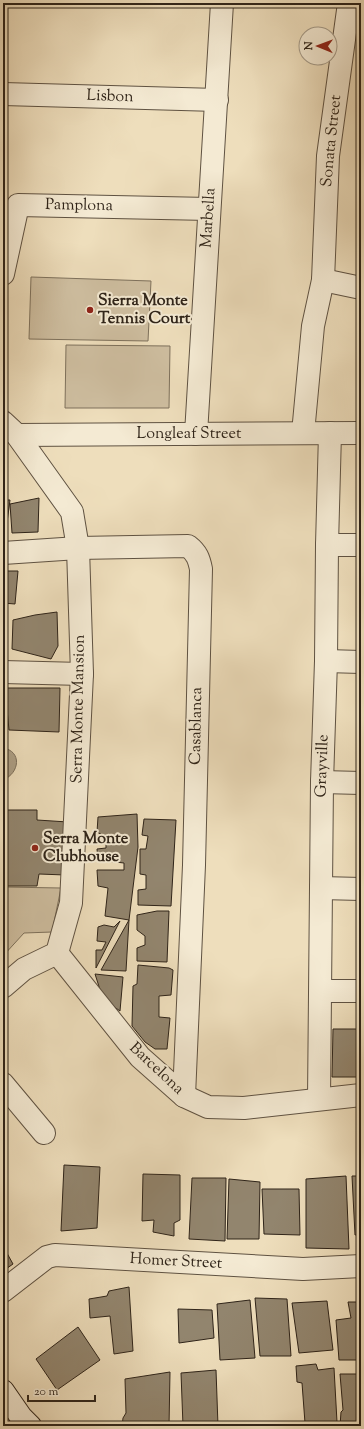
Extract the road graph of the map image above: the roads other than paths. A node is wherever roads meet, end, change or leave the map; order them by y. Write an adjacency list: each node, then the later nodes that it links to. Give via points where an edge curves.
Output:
1 (222, 3): 4 (street, Marbella)
2 (349, 3): 7 (street, Sonata Street, via 328,156)
3 (3, 94): 4 (street, Lisbon)
4 (217, 100): 5 (street, Marbella)
5 (209, 209): 6 (street, Pamplona, via 18,205); 13 (street, Marbella)
6 (3, 274)
7 (323, 280): 8 (street); 10 (street, Sonata Street, via 313,326)
8 (361, 288)
9 (10, 428): 13 (street, Longleaf Street); 16 (street, Serra Monte Mansion, via 72,512)
10 (303, 433): 11 (street, Longleaf Street); 13 (street, Longleaf Street)
11 (330, 433): 12 (street, Longleaf Street); 14 (street, Grayville)
12 (361, 433)
13 (196, 434)
14 (327, 545): 15 (street); 18 (street, Grayville)
15 (361, 545)
16 (78, 548): 17 (street, Casablanca); 21 (street, Serra Monte Mansion); 32 (street, Casablanca, via 188,546 196,552 200,561 194,865)
17 (3, 553)
18 (326, 661): 19 (street); 22 (street, Grayville)
19 (361, 662)
20 (3, 672): 21 (street)
21 (82, 674): 26 (street, Serra Monte Mansion, via 71,903)
22 (322, 782): 23 (street); 24 (street, Grayville)
23 (361, 783)
24 (321, 888): 25 (street); 28 (street, Grayville)
25 (361, 889)
26 (56, 954): 27 (street, via 24,969); 32 (street, Barcelona, via 140,1057)
27 (3, 987)
28 (320, 991): 29 (street); 33 (street, Grayville)
29 (361, 991)
30 (3, 1084): 34 (street)
31 (361, 1095): 33 (street, Barcelona)
32 (184, 1096): 33 (street, Barcelona, via 208,1107 244,1108)
33 (319, 1099)
34 (44, 1133)
35 (361, 1266): 36 (street, Homer Street, via 303,1269 55,1255 47,1257)
36 (3, 1291)
37 (3, 1391): 38 (street)
38 (30, 1426)

